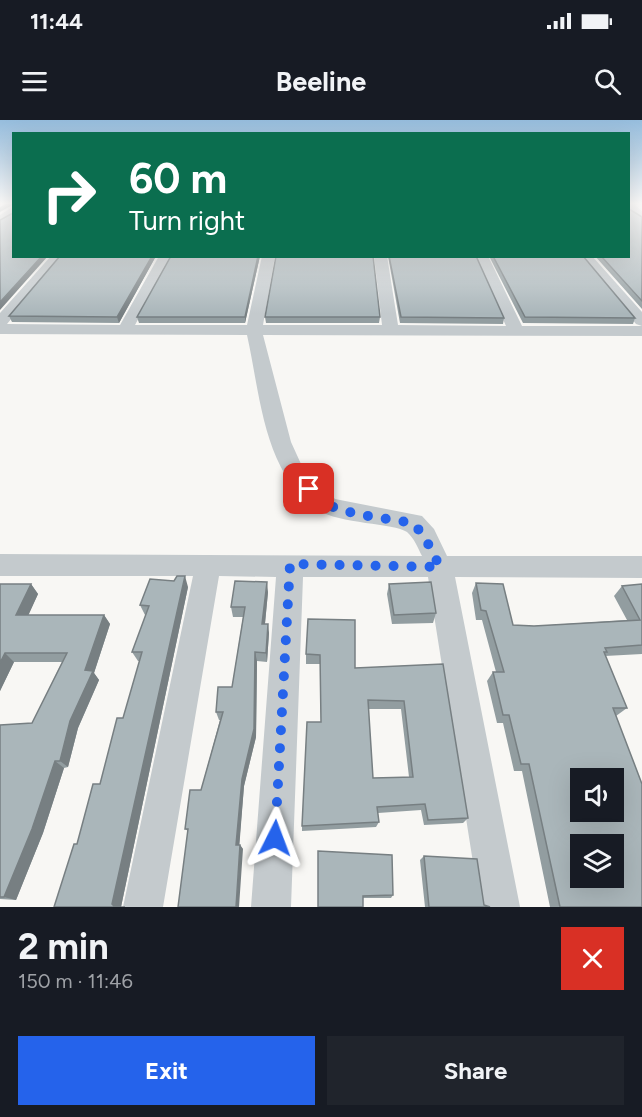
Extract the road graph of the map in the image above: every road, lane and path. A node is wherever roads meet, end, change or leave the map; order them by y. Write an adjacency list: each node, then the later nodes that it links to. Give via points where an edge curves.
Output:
1 (56, 258): 8 (street)
2 (165, 258): 10 (street)
3 (269, 258): 11 (street)
4 (380, 258): 12 (street)
5 (481, 258): 14 (street)
6 (587, 258): 7 (street)
7 (642, 321)
8 (0, 322)
9 (0, 329): 10 (street)
10 (125, 329): 11 (street)
11 (254, 329): 12 (street); 17 (street, via 281,442 291,467 327,505 413,523)
12 (391, 330): 14 (street)
13 (642, 330): 14 (street)
14 (517, 332)
15 (290, 564): 16 (street); 17 (street); 21 (street)
16 (207, 565): 19 (street); 20 (street)
17 (440, 567): 18 (street); 22 (street)
18 (642, 567)
19 (2, 569)
20 (143, 907)
21 (271, 907)
22 (500, 907)

